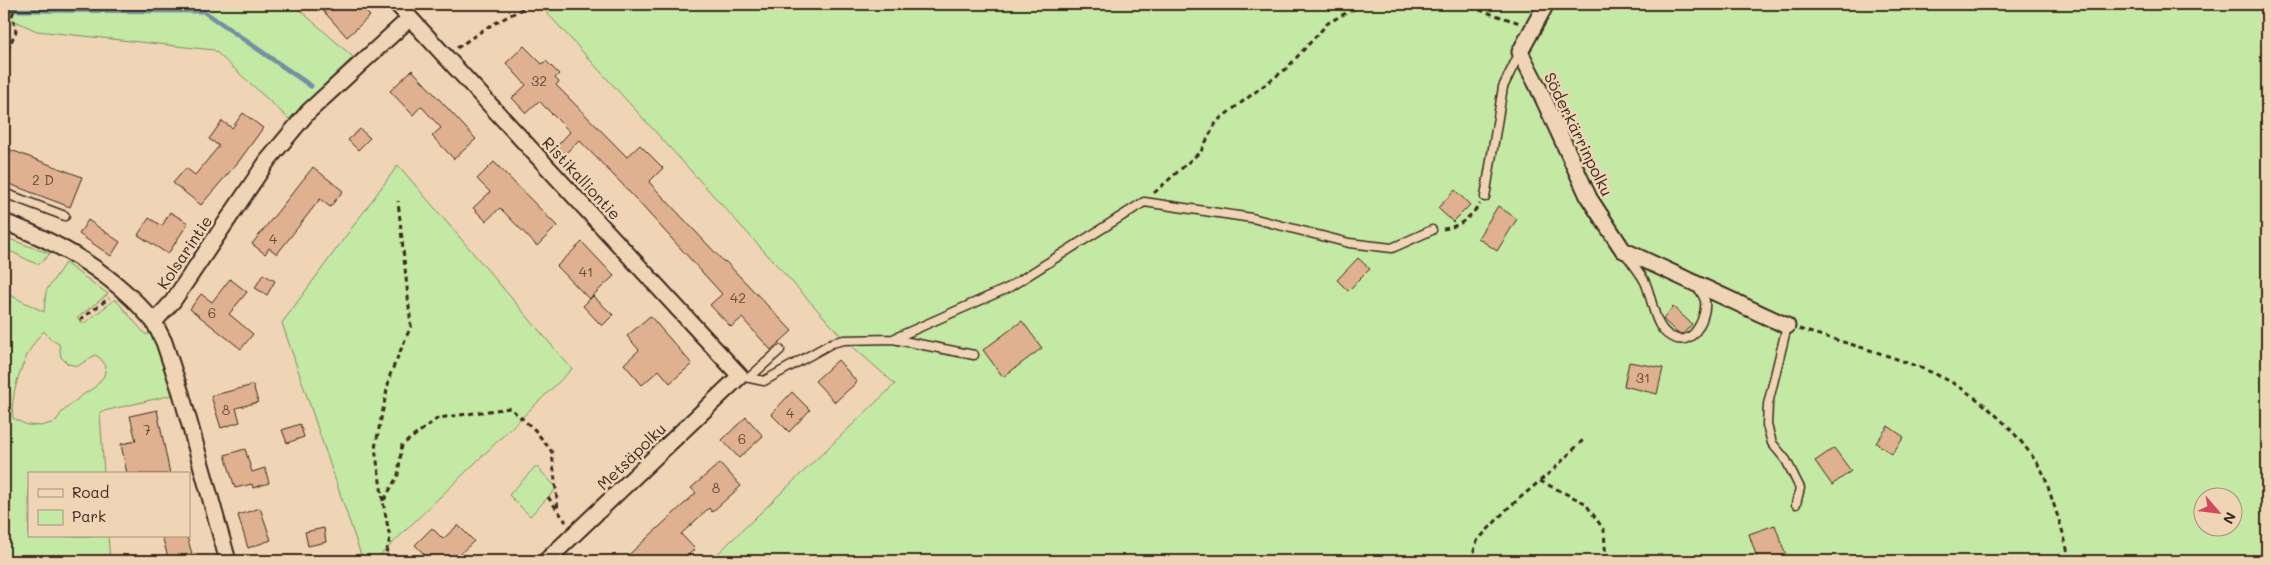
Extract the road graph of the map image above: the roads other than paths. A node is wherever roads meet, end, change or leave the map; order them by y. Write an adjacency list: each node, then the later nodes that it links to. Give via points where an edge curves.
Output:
1 (397, 4): 3 (street, Ristikalliontie)
2 (1546, 4): 4 (street)
3 (410, 18): 12 (street, Kolsarintie, via 308,112 268,160 173,301); 17 (street, Ristikalliontie)
4 (1520, 52): 6 (lane, via 1503,87); 10 (street, Söderkärrinpolku, via 1588,198)
5 (4, 193): 7 (lane)
6 (1485, 198)
7 (65, 216)
8 (4, 222): 12 (street, via 77,256 132,297)
9 (1432, 230): 14 (lane, via 1392,248 1349,243 1252,218 1144,202 1008,288)
10 (1623, 250): 11 (street); 11 (lane, via 1645,282 1660,328 1679,340 1688,338 1704,317 1705,300)
11 (1697, 284): 13 (street)
12 (154, 322): 19 (street, via 181,393)
13 (1787, 326): 18 (lane, via 1768,404 1767,426 1772,443 1786,460 1800,488)
14 (893, 339): 16 (lane); 17 (lane, via 832,343 764,381)
15 (780, 350): 17 (lane)
16 (974, 356)
17 (745, 377): 20 (street, Metsäpolku)
18 (1796, 504)
19 (228, 561)
20 (546, 561)

